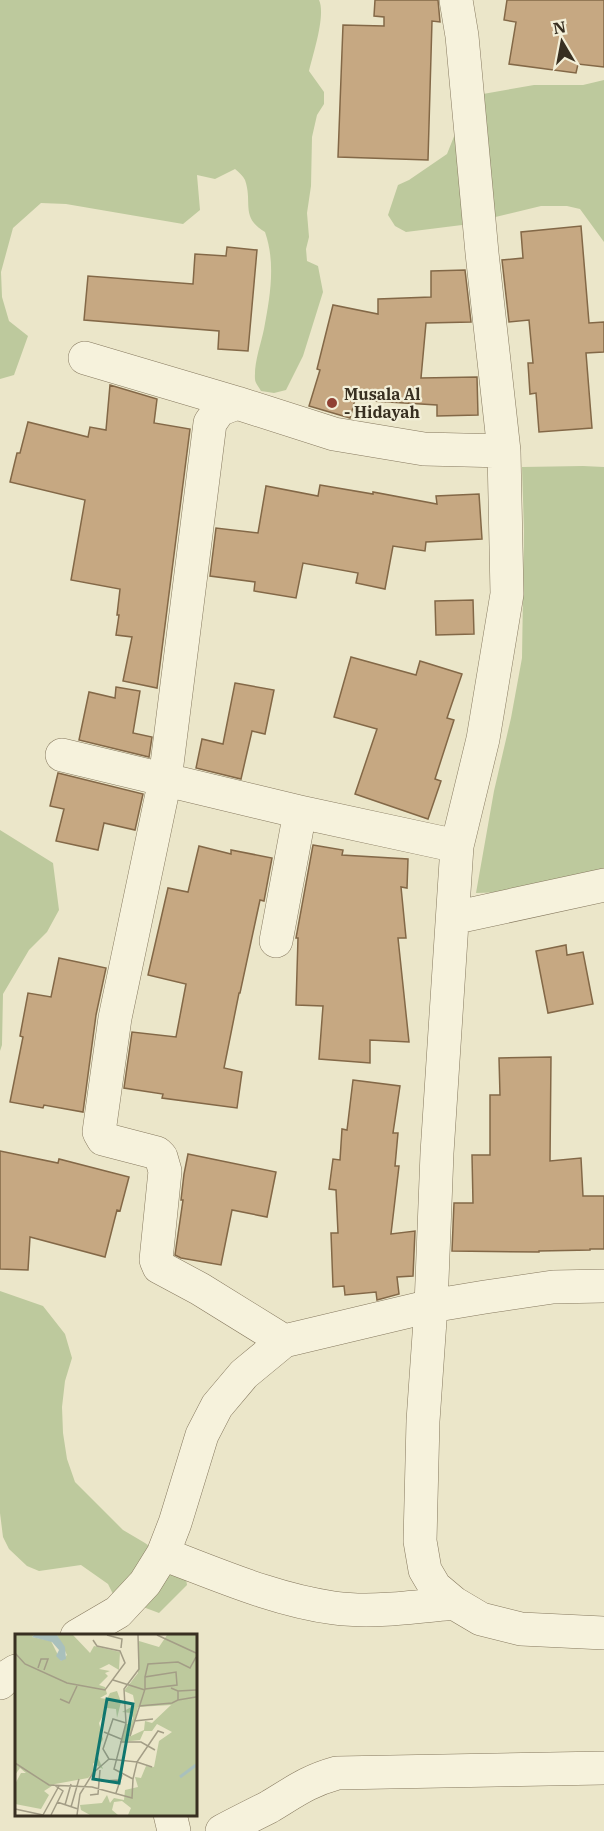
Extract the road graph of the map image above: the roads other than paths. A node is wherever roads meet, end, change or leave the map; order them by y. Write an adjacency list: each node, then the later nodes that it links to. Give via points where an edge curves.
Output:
1 (456, 0): 4 (street)
2 (85, 358): 3 (street)
3 (237, 404): 4 (street, via 334,434 424,449); 6 (street, via 219,410 210,423)
4 (504, 450): 8 (street, via 507,594 483,739)
5 (62, 755): 6 (street)
6 (165, 780): 7 (street); 14 (street, via 115,1018 99,1132 103,1138 161,1157 165,1171 156,1260 159,1268)
7 (300, 812): 8 (street); 11 (street)
8 (457, 846): 10 (street)
9 (604, 885): 10 (street)
10 (453, 918): 13 (street)
11 (276, 941)
12 (604, 1286): 13 (street, via 553,1287)
13 (431, 1306): 14 (street); 16 (street, via 420,1541 426,1570 435,1587)
14 (284, 1341): 15 (street, via 244,1374 217,1406 202,1435)
15 (163, 1554): 16 (street, via 283,1598 336,1609); 17 (street)
16 (454, 1604): 18 (street, via 481,1619 521,1629)
17 (122, 1624): 19 (street)
18 (604, 1633)
19 (84, 1634)
20 (15, 1672): 21 (street)
21 (0, 1683)
22 (604, 1768): 25 (street, via 338,1773 300,1787)
23 (170, 1816): 24 (street)
24 (174, 1831)
25 (222, 1831)

